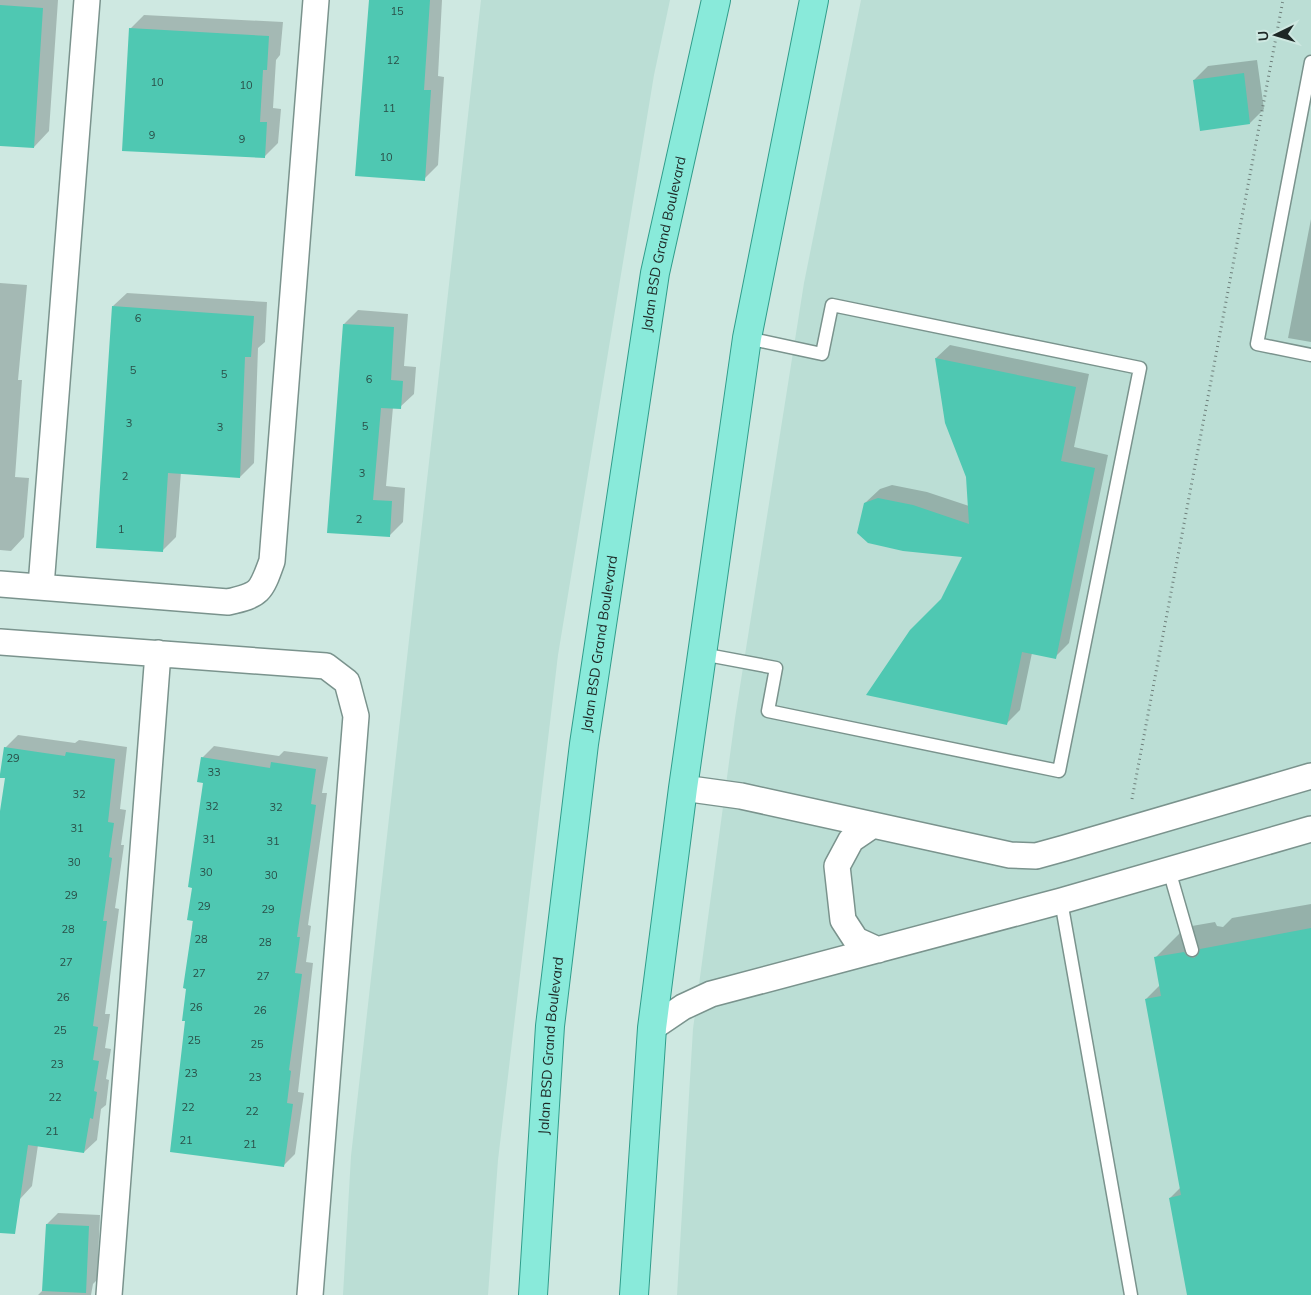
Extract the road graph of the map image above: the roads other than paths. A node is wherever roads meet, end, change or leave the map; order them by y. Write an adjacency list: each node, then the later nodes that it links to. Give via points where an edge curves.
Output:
1 (87, 0): 9 (street)
2 (316, 0): 9 (street, via 272,561 263,586 251,597 228,602)
3 (716, 0): 24 (main road, Jalan BSD Grand Boulevard, via 655,273 584,744 550,1026)
4 (814, 0): 6 (main road)
5 (1311, 62): 7 (lane, via 1257,344)
6 (747, 338): 12 (main road); 12 (lane, via 822,354 832,305 1140,368 1059,771 768,711 776,668)
7 (1311, 355)
8 (0, 584): 9 (street)
9 (41, 586)
10 (0, 642): 11 (street)
11 (158, 654): 22 (street); 23 (street, via 326,666 347,682 356,716)
12 (702, 654): 14 (main road)
13 (1311, 776): 15 (street, via 1036,856 1010,855)
14 (683, 788): 15 (street, via 741,796); 21 (main road)
15 (873, 825): 19 (street, via 851,840 837,866 843,920 856,940)
16 (1311, 829): 17 (street)
17 (1169, 870): 18 (street); 20 (lane)
18 (1061, 901): 19 (street); 26 (lane)
19 (878, 950): 21 (street, via 711,994 683,1007)
20 (1192, 950)
21 (652, 1028): 25 (main road)
22 (109, 1295)
23 (310, 1295)
24 (533, 1295)
25 (634, 1295)
26 (1131, 1295)

